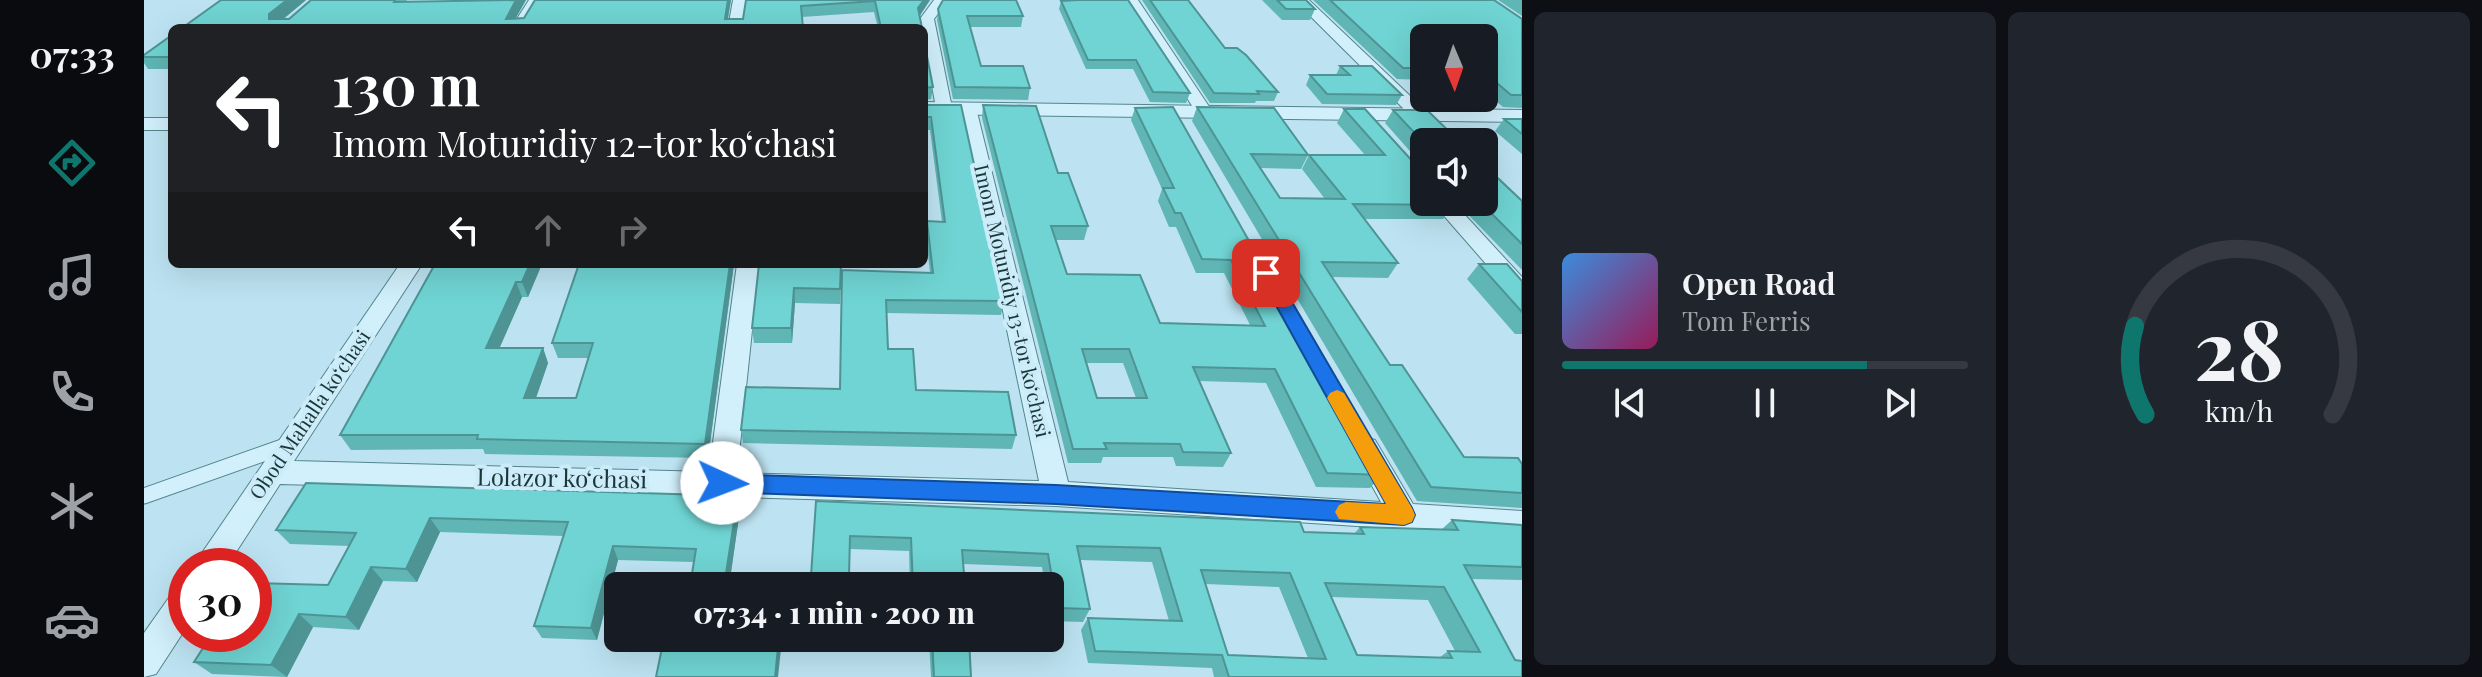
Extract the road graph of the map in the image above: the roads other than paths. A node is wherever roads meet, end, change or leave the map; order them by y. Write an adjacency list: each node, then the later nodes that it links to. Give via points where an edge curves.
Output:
1 (536, 0): 6 (street)
2 (740, 0): 7 (street)
3 (941, 0): 8 (street)
4 (1131, 0): 13 (street)
5 (1301, 0): 15 (street)
6 (521, 24)
7 (736, 24)
8 (927, 24)
9 (928, 32): 10 (street)
10 (934, 108): 11 (street)
11 (968, 108): 12 (street); 29 (street, Imom Moturidiy 13-tor koʻchasi)
12 (1175, 111): 13 (street); 20 (street)
13 (1204, 111): 14 (street)
14 (1363, 114): 15 (street); 19 (street)
15 (1420, 115): 16 (street)
16 (1522, 116)
17 (168, 123): 18 (street)
18 (144, 124)
19 (1383, 137)
20 (1190, 138)
21 (1455, 216): 24 (street)
22 (408, 268): 26 (street, Obod Mahalla ko‘chasi)
23 (748, 268): 28 (street)
24 (1522, 291)
25 (1358, 434): 31 (street)
26 (292, 444): 27 (street, Obod Mahalla ko‘chasi); 30 (lane)
27 (272, 472): 28 (street, Lolazor ko‘chasi); 33 (street, Obod Mahalla ko‘chasi)
28 (722, 483): 29 (street, Lolazor ko‘chasi)
29 (1056, 494): 31 (street, Lolazor ko‘chasi)
30 (144, 496)
31 (1404, 515): 32 (street, Lolazor ko‘chasi)
32 (1522, 524)
33 (221, 548)
34 (168, 627): 35 (street)
35 (144, 662)

